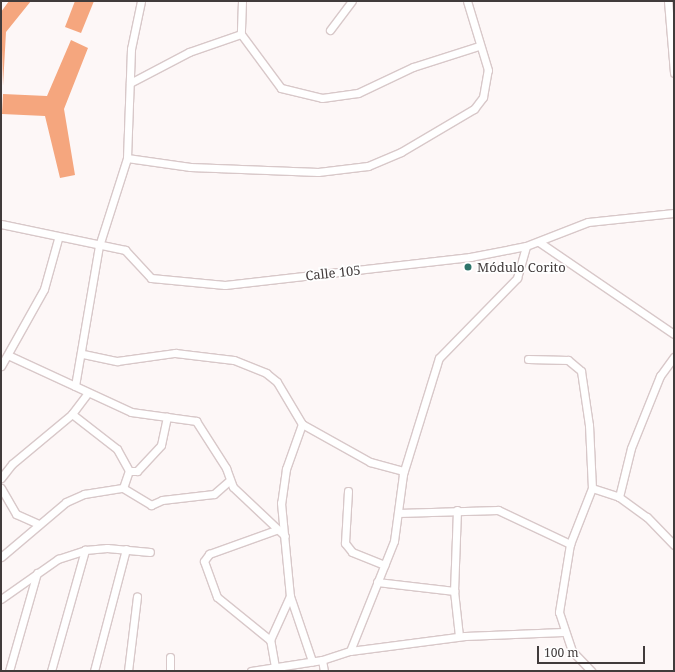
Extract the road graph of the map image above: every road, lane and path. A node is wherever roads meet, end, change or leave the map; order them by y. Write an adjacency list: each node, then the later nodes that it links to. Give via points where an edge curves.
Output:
1 (141, 1): 10 (street, via 131,49)
2 (242, 1): 7 (street)
3 (352, 1): 6 (street)
4 (467, 1): 8 (street)
5 (668, 1): 9 (street)
6 (330, 30)
7 (241, 34): 8 (street, via 281,88 322,98 358,93 413,67); 10 (street, via 189,52)
8 (479, 46): 11 (street, via 488,82 474,109 440,132 368,166 284,172 190,167)
9 (674, 73)
10 (130, 83): 11 (street)
11 (127, 158): 16 (street)
12 (674, 213): 15 (street, Calle 105, via 588,222)
13 (1, 224): 14 (street, Calle 105)
14 (58, 239): 16 (street, Calle 105); 20 (street, via 44,289)
15 (539, 242): 17 (street, Calle 105); 18 (street)
16 (100, 246): 17 (street, Calle 105, via 131,253 151,278 225,285 470,257); 19 (street)
17 (526, 246): 29 (street, via 517,278 438,358)
18 (674, 334)
19 (83, 354): 24 (street); 28 (street, via 117,361 175,353 234,360 266,373 278,382)
20 (5, 356): 23 (street); 24 (street)
21 (674, 357): 37 (street, via 660,376 631,448)
22 (528, 359): 35 (street, via 568,360 581,371 589,425)
23 (1, 366)
24 (75, 386): 25 (street)
25 (87, 394): 26 (street); 27 (street, via 131,412)
26 (72, 414): 30 (street, via 117,449); 31 (street, via 12,464)
27 (167, 417): 30 (street, via 161,445 137,471); 32 (street, via 196,422)
28 (302, 424): 29 (street, via 370,462); 42 (street, via 286,469 282,503)
29 (404, 471): 39 (street)
30 (129, 472): 34 (street)
31 (1, 478)
32 (230, 480): 34 (street, via 214,494 162,500 151,505); 41 (street, via 233,487)
33 (1, 488): 40 (street, via 16,514)
34 (123, 488): 40 (street, via 66,502)
35 (592, 488): 37 (street); 43 (street)
36 (348, 491): 49 (street, via 345,543 352,552)
37 (619, 497): 44 (street, via 647,517)
38 (457, 510): 39 (street); 43 (street, via 498,510); 52 (street)
39 (398, 513): 49 (street, via 394,541)
40 (38, 524): 48 (street)
41 (276, 530): 42 (street); 58 (street, via 209,554 204,561 217,597)
42 (285, 536): 54 (street)
43 (570, 544): 56 (street, via 559,612)
44 (674, 545)
45 (126, 549): 46 (street); 47 (street); 66 (street)
46 (85, 550): 50 (street, via 58,559); 65 (street)
47 (150, 552)
48 (1, 557)
49 (384, 565): 51 (street)
50 (37, 573): 55 (street); 64 (street)
51 (378, 582): 52 (street); 59 (street)
52 (454, 590): 57 (street)
53 (137, 596): 67 (street)
54 (290, 596): 58 (street); 62 (street)
55 (1, 600)
56 (563, 632): 57 (street); 71 (street, via 572,651)
57 (459, 636): 59 (street)
58 (270, 640): 63 (street)
59 (350, 651): 61 (street)
60 (170, 657): 68 (street)
61 (322, 660): 62 (street); 70 (street)
62 (312, 661): 63 (street)
63 (275, 667): 69 (street)
64 (9, 671)
65 (51, 671)
66 (94, 671)
67 (128, 671)
68 (170, 671)
69 (251, 671)
70 (324, 671)
71 (591, 671)

